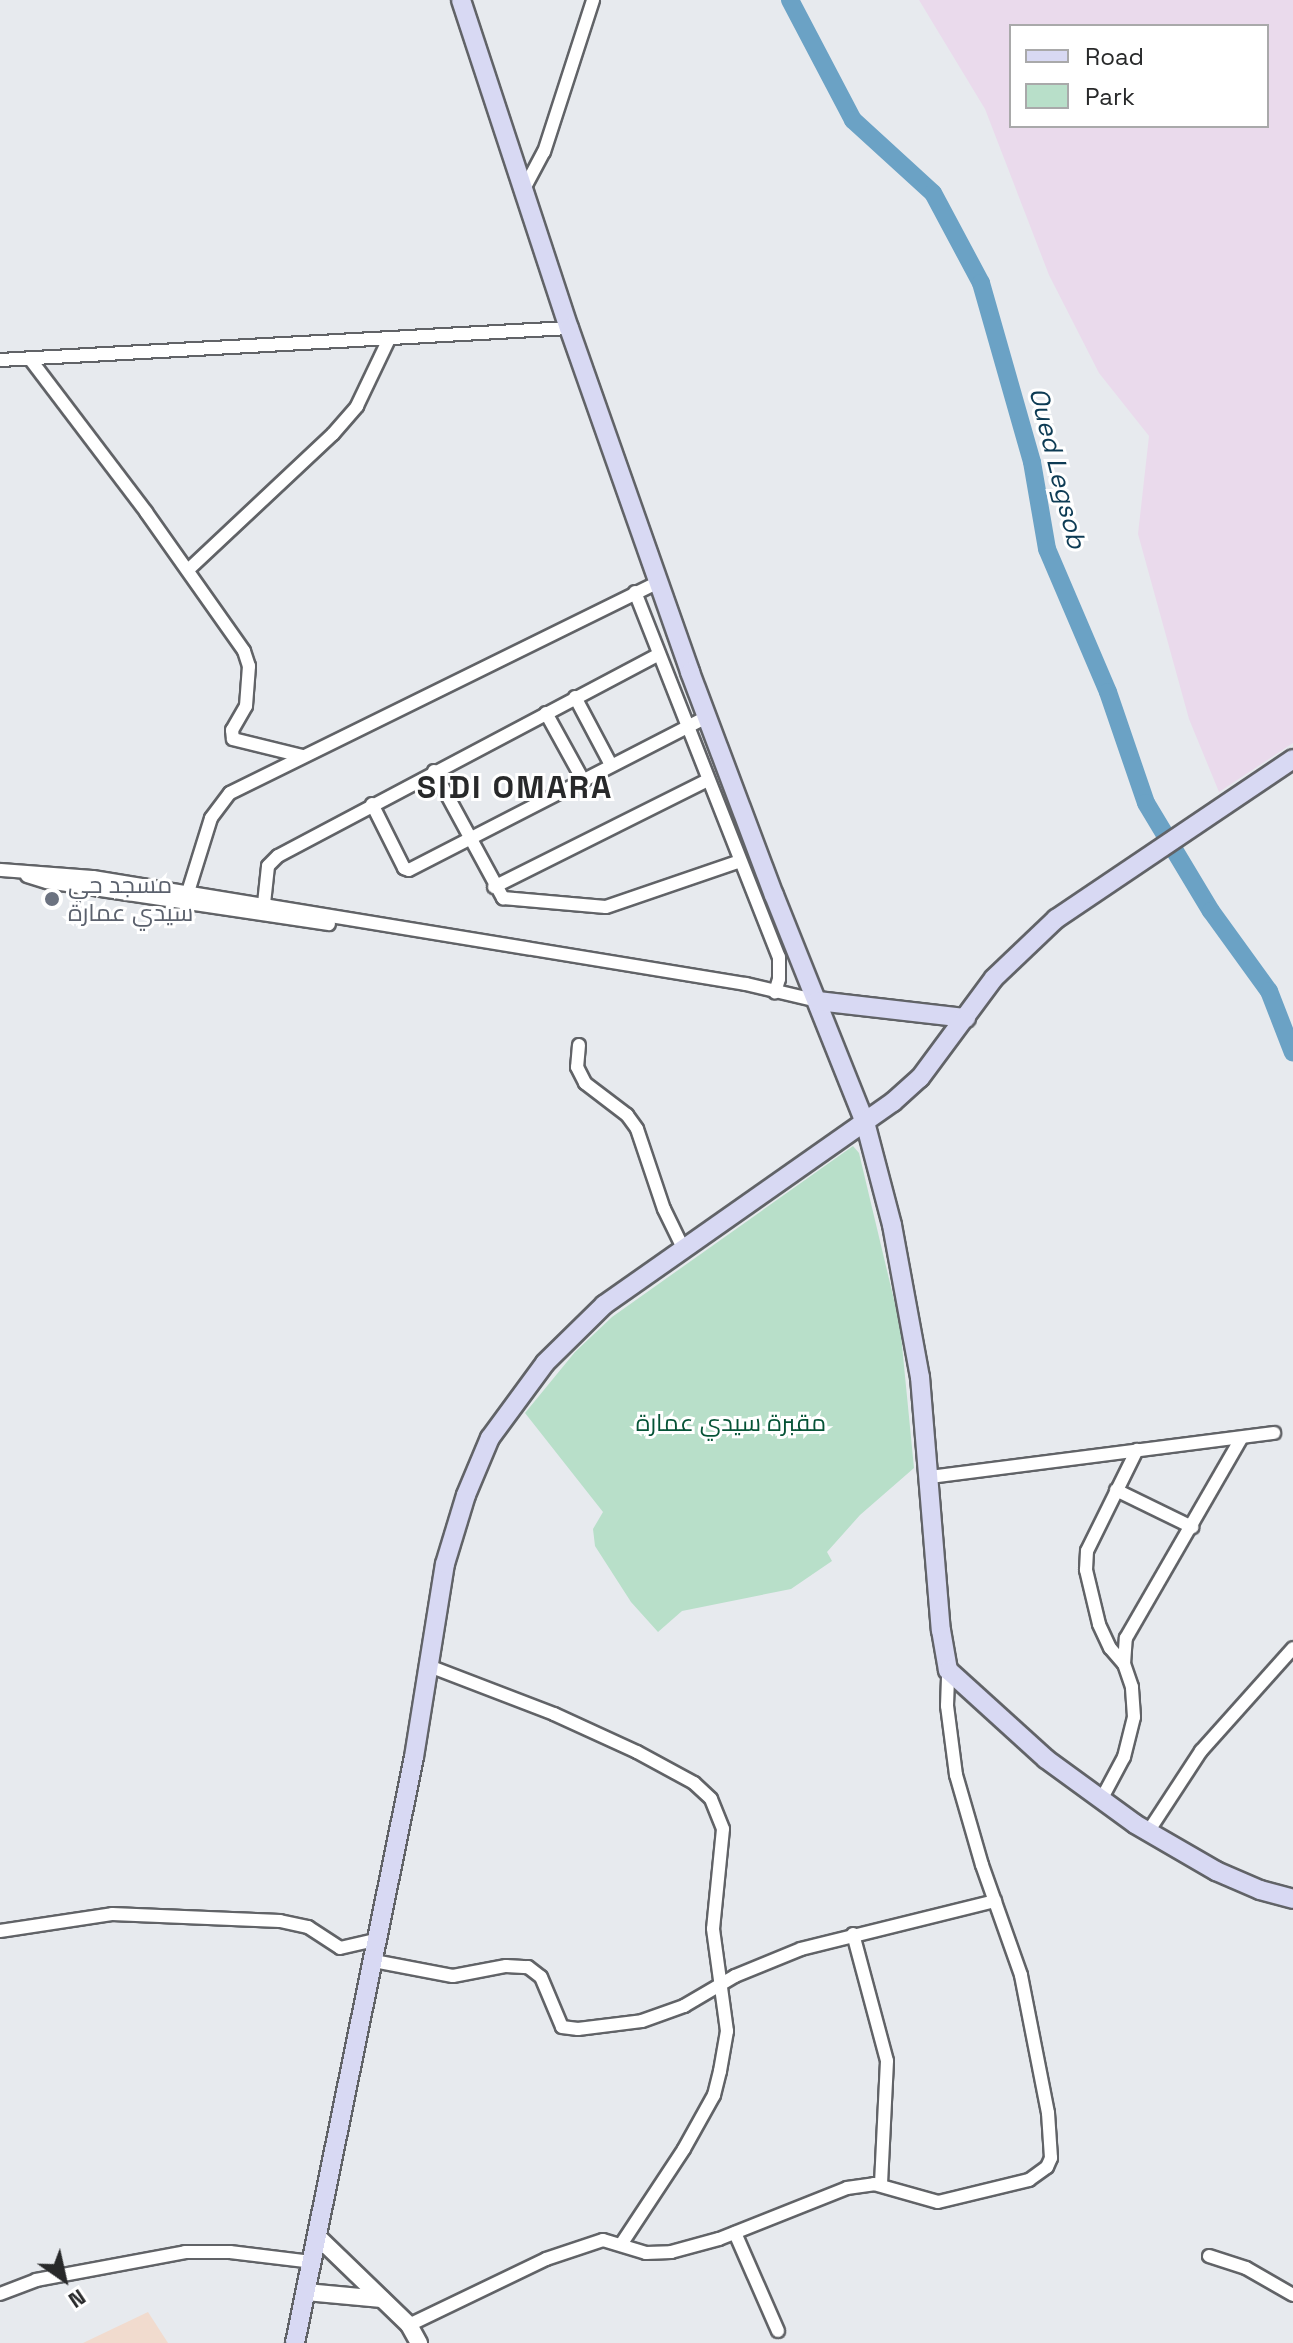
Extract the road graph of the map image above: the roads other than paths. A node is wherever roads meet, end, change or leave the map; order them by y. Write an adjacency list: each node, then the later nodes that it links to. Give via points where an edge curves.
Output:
1 (461, 0): 3 (main road)
2 (593, 0): 3 (street, via 548,140)
3 (525, 187): 4 (main road)
4 (569, 328): 5 (street); 9 (main road)
5 (389, 339): 6 (street); 8 (street, via 357,406 333,434)
6 (30, 359): 7 (street); 8 (street)
7 (0, 360)
8 (188, 570): 16 (street, via 249,666 246,706 232,730 233,739)
9 (659, 582): 10 (street); 14 (main road)
10 (635, 592): 11 (street); 16 (street)
11 (659, 654): 12 (street); 15 (street)
12 (575, 697): 13 (street); 18 (street)
13 (546, 713): 19 (street); 20 (street)
14 (707, 717): 15 (street); 29 (main road)
15 (687, 726): 18 (street); 21 (street)
16 (302, 756): 28 (street, via 230,793 217,807)
17 (1293, 759): 35 (main road, via 1088,895 1023,948)
18 (611, 765): 20 (street)
19 (434, 771): 22 (street); 23 (street)
20 (583, 780): 23 (street)
21 (708, 780): 24 (street); 27 (street)
22 (372, 804): 23 (street, via 406,871); 30 (street, via 272,861)
23 (471, 838): 27 (street)
24 (740, 861): 27 (street, via 593,909 503,898); 29 (street)
25 (0, 870): 26 (street)
26 (16, 872): 28 (street); 30 (street, via 47,882)
27 (494, 887)
28 (188, 892): 30 (street)
29 (765, 898): 31 (main road); 32 (street)
30 (263, 910): 33 (street)
31 (798, 955): 32 (street); 34 (main road)
32 (779, 957): 33 (street)
33 (775, 992): 34 (street)
34 (818, 1001): 35 (main road); 37 (main road)
35 (966, 1018): 37 (main road, via 920,1078)
36 (579, 1045): 38 (street, via 577,1067 585,1083 637,1129)
37 (865, 1122): 38 (main road); 42 (main road, via 906,1293)
38 (683, 1248): 47 (main road, via 574,1332 525,1387 490,1438 454,1529)
39 (1274, 1433): 40 (street)
40 (1241, 1439): 41 (street); 44 (street)
41 (1137, 1450): 42 (street); 43 (street)
42 (930, 1477): 48 (main road)
43 (1116, 1490): 44 (street); 46 (street, via 1087,1551 1086,1570 1099,1624)
44 (1192, 1527): 46 (street, via 1126,1638)
45 (1293, 1648): 50 (street, via 1201,1751)
46 (1124, 1664): 49 (street, via 1134,1717 1124,1757)
47 (429, 1666): 55 (main road); 57 (street, via 637,1752 694,1783 711,1799 723,1829 713,1929)
48 (948, 1670): 49 (main road, via 1046,1759); 52 (street, via 956,1775)
49 (1101, 1800): 50 (main road)
50 (1148, 1832): 51 (main road, via 1216,1871)
51 (1293, 1899)
52 (995, 1901): 54 (street); 58 (street, via 1021,1975 1048,2113 1051,2158 1040,2175 947,2200 923,2200)
53 (0, 1931): 55 (street, via 112,1914 280,1921 308,1927 340,1948)
54 (853, 1934): 57 (street, via 801,1949); 58 (street, via 887,2061)
55 (378, 1939): 56 (main road)
56 (374, 1961): 57 (street, via 453,1976 528,1967 541,1977 566,2029 642,2021); 60 (main road)
57 (720, 1986): 61 (street, via 727,2042 714,2095)
58 (881, 2185): 59 (street, via 847,2188)
59 (735, 2233): 61 (street, via 658,2253); 69 (street)
60 (318, 2237): 63 (main road); 67 (street)
61 (622, 2243): 68 (street, via 603,2240 546,2259)
62 (1209, 2256): 66 (street, via 1246,2268)
63 (313, 2262): 64 (main road); 65 (street, via 185,2252 36,2280)
64 (306, 2292): 67 (street); 70 (main road)
65 (0, 2294)
66 (1293, 2295)
67 (382, 2299): 68 (street)
68 (409, 2325): 71 (street)
69 (778, 2331)
70 (295, 2343)
71 (419, 2343)

